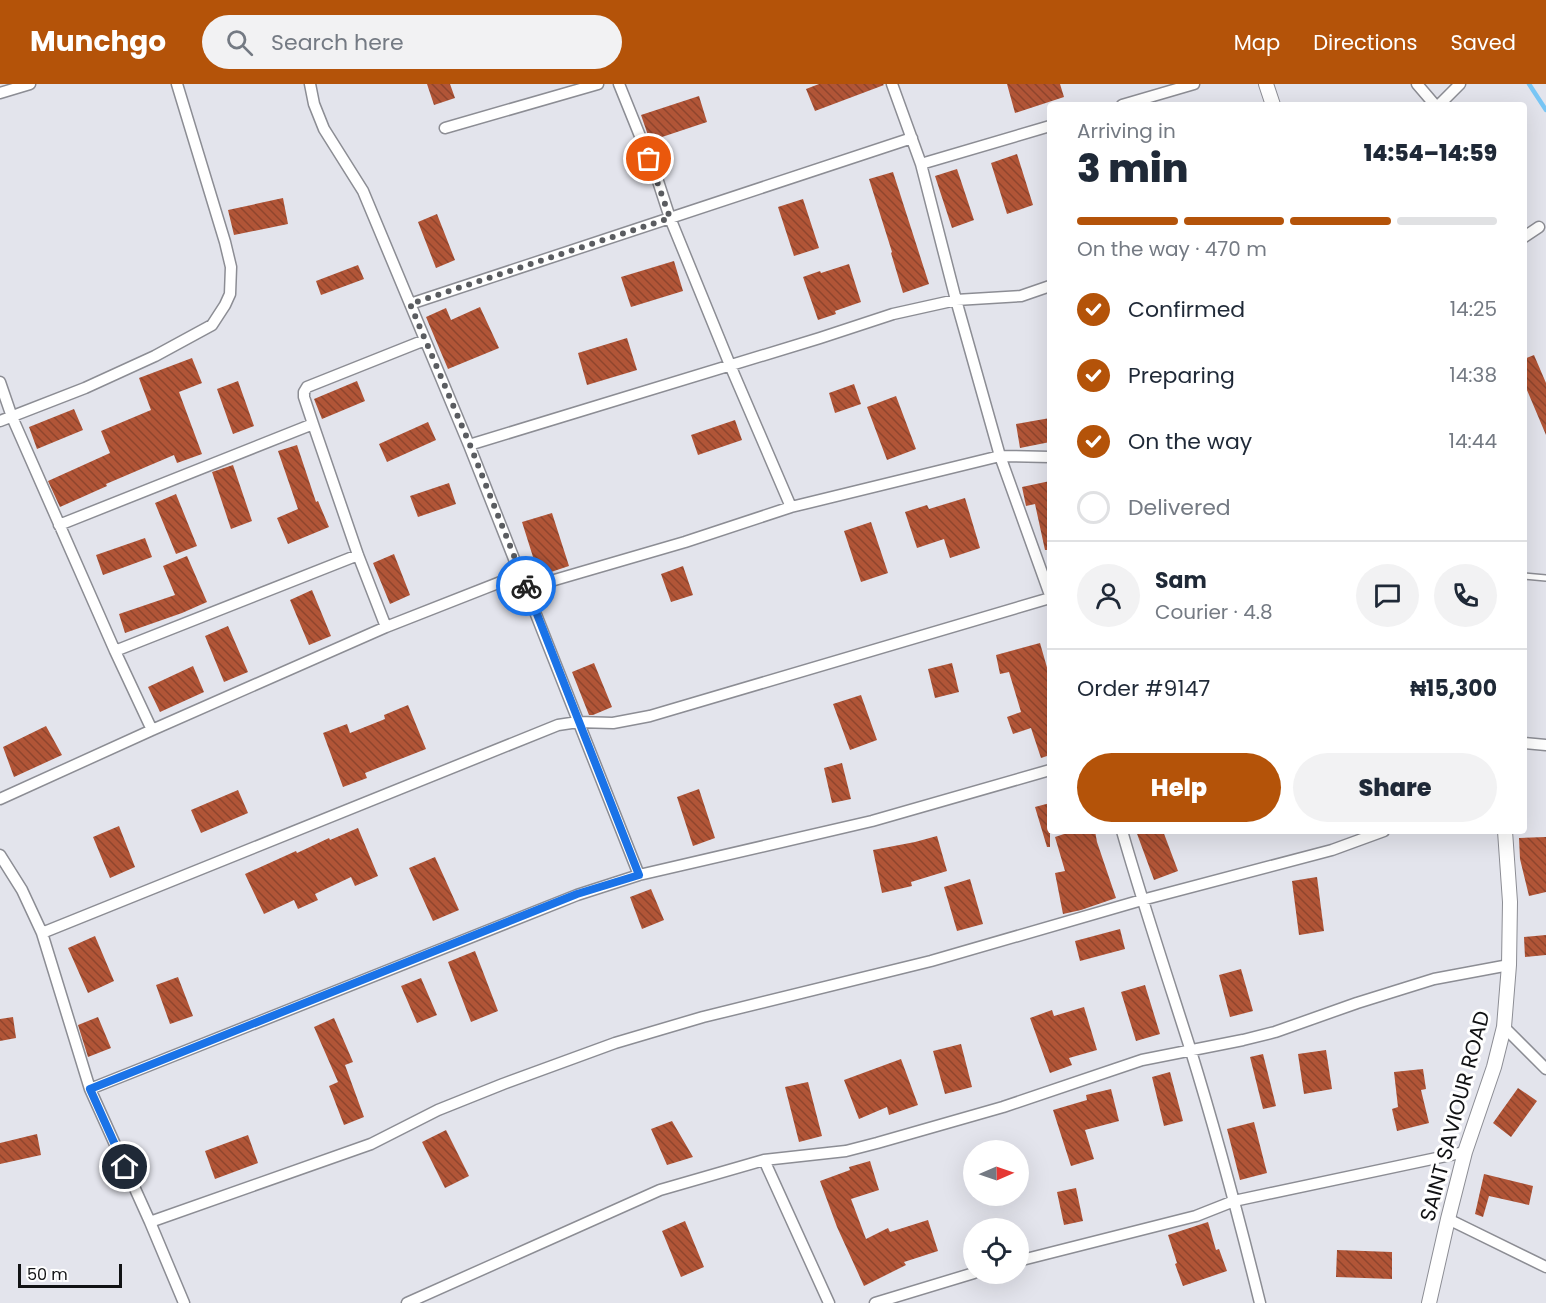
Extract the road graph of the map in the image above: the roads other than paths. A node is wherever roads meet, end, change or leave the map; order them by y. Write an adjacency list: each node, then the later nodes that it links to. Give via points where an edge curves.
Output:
1 (30, 84): 11 (street)
2 (177, 84): 29 (street, via 231,267 230,294 225,305 212,325 156,356)
3 (310, 84): 25 (street, via 324,129 363,191)
4 (598, 84): 17 (street)
5 (619, 84): 20 (street)
6 (892, 84): 18 (street)
7 (1194, 84): 12 (street)
8 (1266, 84): 13 (street)
9 (1417, 84): 14 (street)
10 (1460, 84): 15 (street)
11 (0, 93)
12 (1132, 102)
13 (1273, 102)
14 (1434, 102)
15 (1440, 102)
16 (1047, 127): 19 (street)
17 (445, 128)
18 (912, 138): 19 (street); 20 (street)
19 (921, 164): 24 (street)
20 (670, 218): 25 (street); 27 (street)
21 (1539, 227): 22 (street)
22 (1527, 235)
23 (1047, 287): 24 (street, via 1021,296)
24 (956, 300): 27 (street, via 893,314); 33 (street)
25 (410, 304): 26 (street)
26 (425, 340): 31 (street, via 307,387 304,397); 32 (street)
27 (730, 365): 32 (street); 35 (street)
28 (0, 382): 29 (street)
29 (12, 417): 30 (street); 36 (street)
30 (0, 421)
31 (313, 424): 36 (street); 37 (street)
32 (470, 445): 38 (street)
33 (1000, 456): 34 (street); 35 (street); 42 (street)
34 (1047, 457)
35 (791, 507): 41 (street)
36 (59, 525): 45 (street)
37 (358, 555): 44 (street); 45 (street)
38 (521, 574): 41 (street); 44 (street)
39 (1527, 576): 40 (lane)
40 (1546, 578)
41 (527, 588): 46 (street)
42 (1047, 589)
43 (1047, 598): 46 (street, via 650,716 613,723)
44 (386, 627): 47 (street)
45 (115, 651): 47 (street)
46 (578, 722): 56 (street); 58 (street, via 558,725)
47 (152, 730): 51 (street)
48 (1527, 743): 49 (street)
49 (1546, 745)
50 (1047, 771): 56 (street, via 872,821)
51 (0, 799)
52 (1123, 834): 57 (street)
53 (1375, 834): 57 (street, via 1332,850)
54 (1505, 834): 59 (street, SAINT SAVIOUR ROAD)
55 (0, 855): 58 (street)
56 (639, 875): 63 (street, via 577,894)
57 (1142, 900): 61 (street); 68 (street, via 931,961 703,1017 615,1043 438,1110 371,1144)
58 (42, 933): 63 (street)
59 (1509, 965): 60 (street, SAINT SAVIOUR ROAD); 61 (street, via 1434,979 1275,1032)
60 (1504, 1027): 62 (street); 64 (street, SAINT SAVIOUR ROAD)
61 (1191, 1050): 65 (street, via 1142,1060 1003,1107 846,1151); 66 (street)
62 (1546, 1069)
63 (90, 1089): 68 (street)
64 (1465, 1152): 66 (street); 67 (street, SAINT SAVIOUR ROAD)
65 (764, 1160): 73 (street, via 660,1190); 74 (street)
66 (1234, 1201): 69 (street, via 1196,1216); 76 (street)
67 (1448, 1219): 70 (street); 77 (street, SAINT SAVIOUR ROAD)
68 (150, 1222): 72 (street)
69 (1029, 1258)
70 (1546, 1267)
71 (963, 1277): 75 (street)
72 (184, 1303)
73 (407, 1303)
74 (829, 1303)
75 (874, 1303)
76 (1260, 1303)
77 (1429, 1303)

